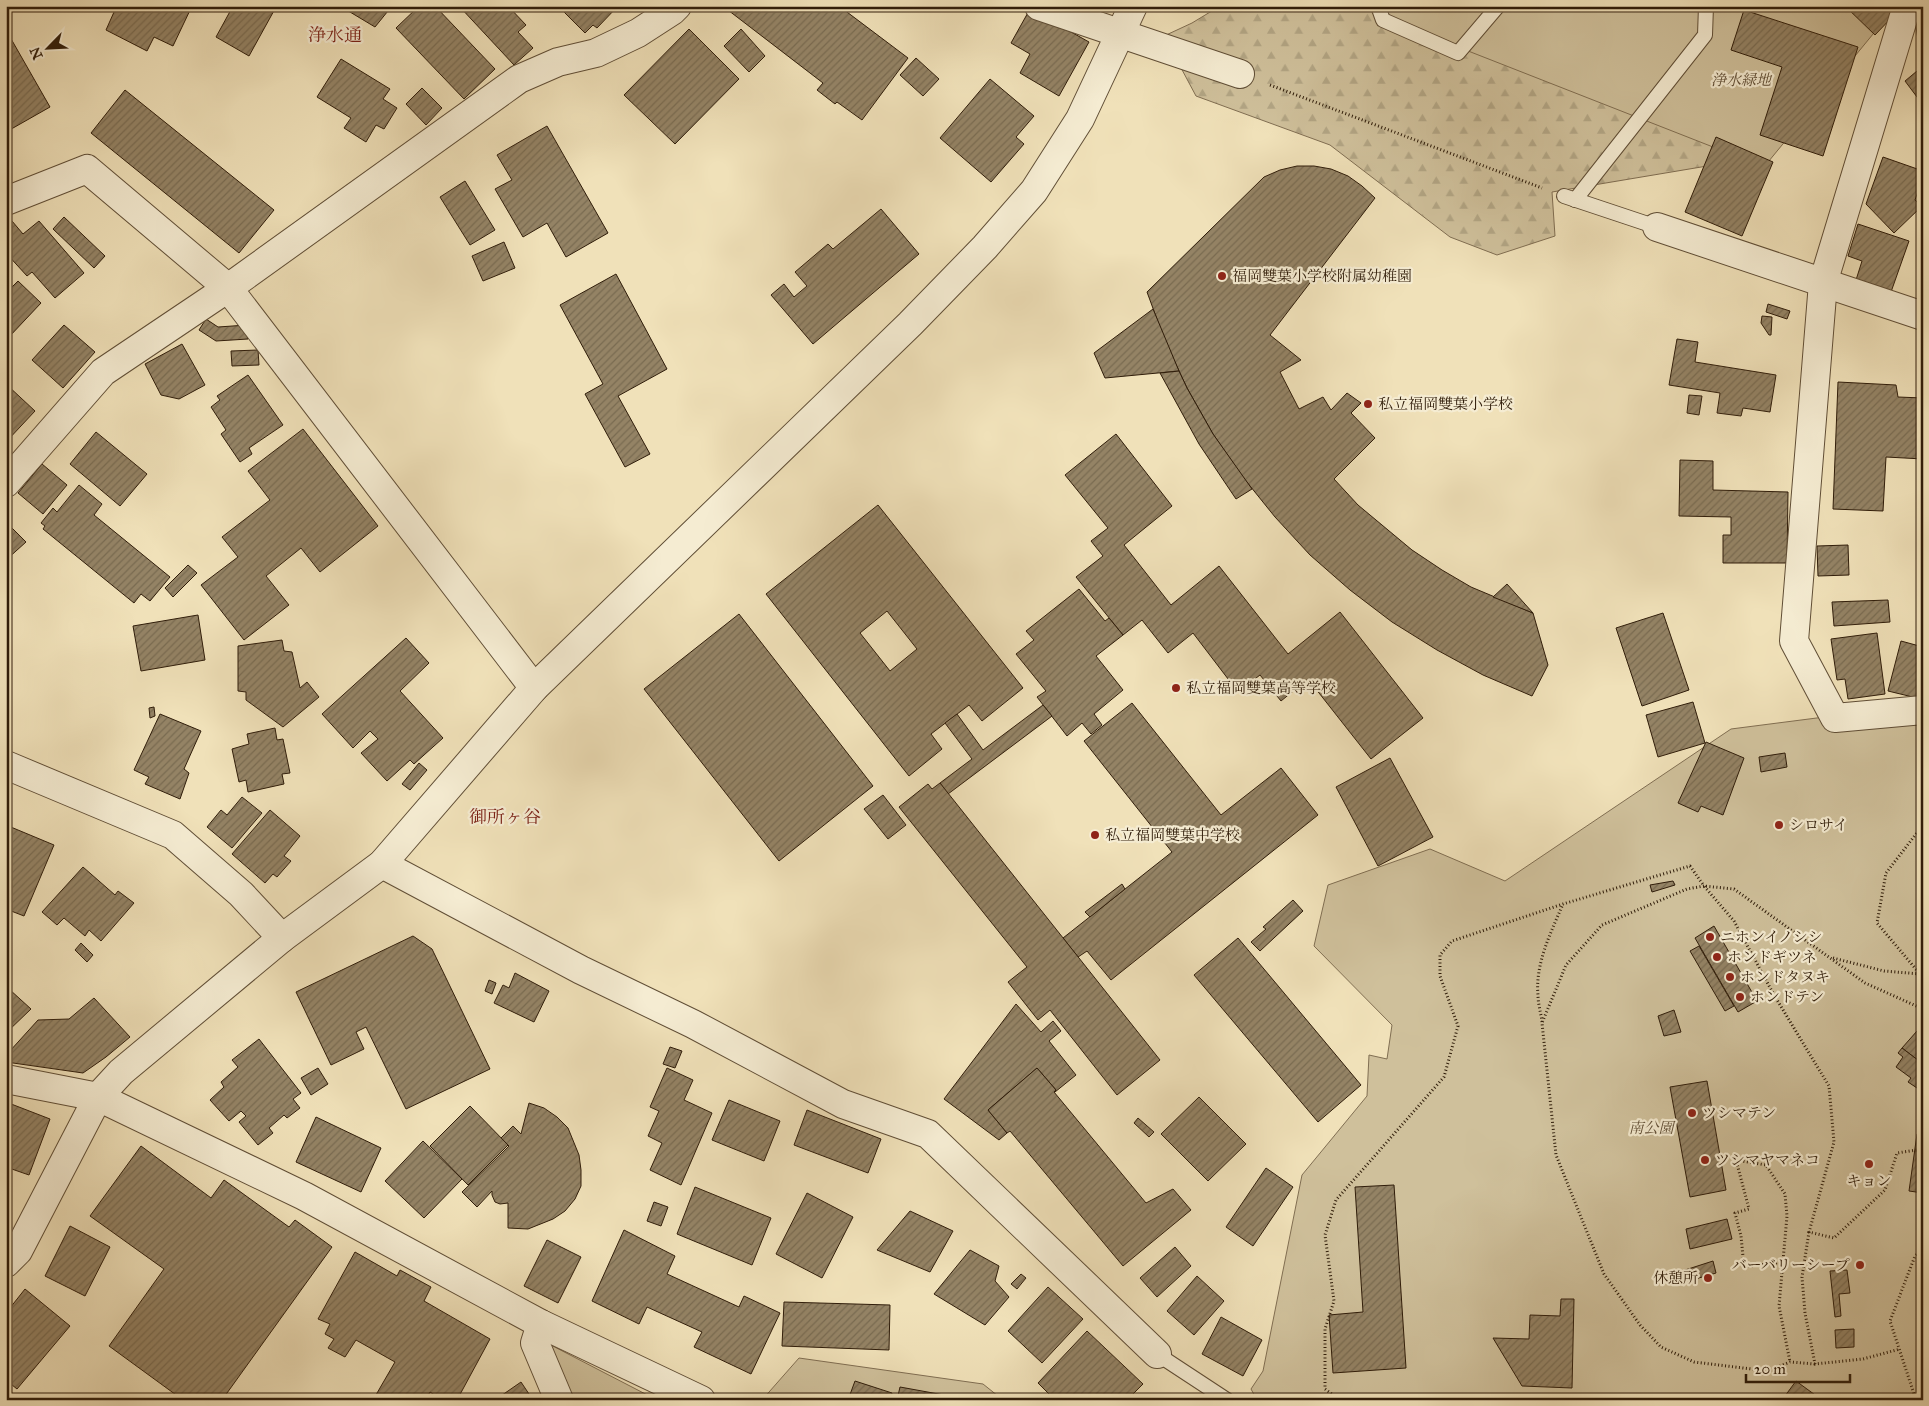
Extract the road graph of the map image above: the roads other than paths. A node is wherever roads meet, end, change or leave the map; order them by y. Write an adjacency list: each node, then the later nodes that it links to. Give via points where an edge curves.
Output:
1 (677, 6): 13 (street, via 630,37 596,53 558,62 519,79)
2 (1038, 6): 8 (street)
3 (1133, 6): 8 (street)
4 (1378, 6): 5 (lane, via 1383,20 1458,53)
5 (1498, 6)
6 (1706, 6): 11 (lane, via 1705,35 1569,198)
7 (1907, 6): 12 (street)
8 (1119, 34): 9 (street); 16 (street, via 1080,118 1034,191 985,247 910,324)
9 (1240, 74)
10 (6, 201): 13 (street, via 87,170)
11 (1657, 227): 12 (street)
12 (1823, 283): 14 (street); 17 (street, via 1794,641 1836,718)
13 (228, 288): 15 (street, via 103,372); 16 (street)
14 (1923, 316)
15 (6, 483)
16 (534, 688): 19 (street)
17 (1923, 710)
18 (6, 765): 20 (street, via 173,835 240,894)
19 (382, 864): 20 (street); 25 (street, via 843,1104 928,1134)
20 (282, 938): 22 (street, via 121,1072)
21 (6, 1079): 22 (street)
22 (98, 1097): 23 (street, via 18,1251); 24 (street, via 304,1196)
23 (6, 1263)
24 (541, 1324): 26 (street, via 535,1343); 27 (street)
25 (1157, 1354): 28 (lane)
26 (559, 1400)
27 (702, 1400)
28 (1227, 1400)

